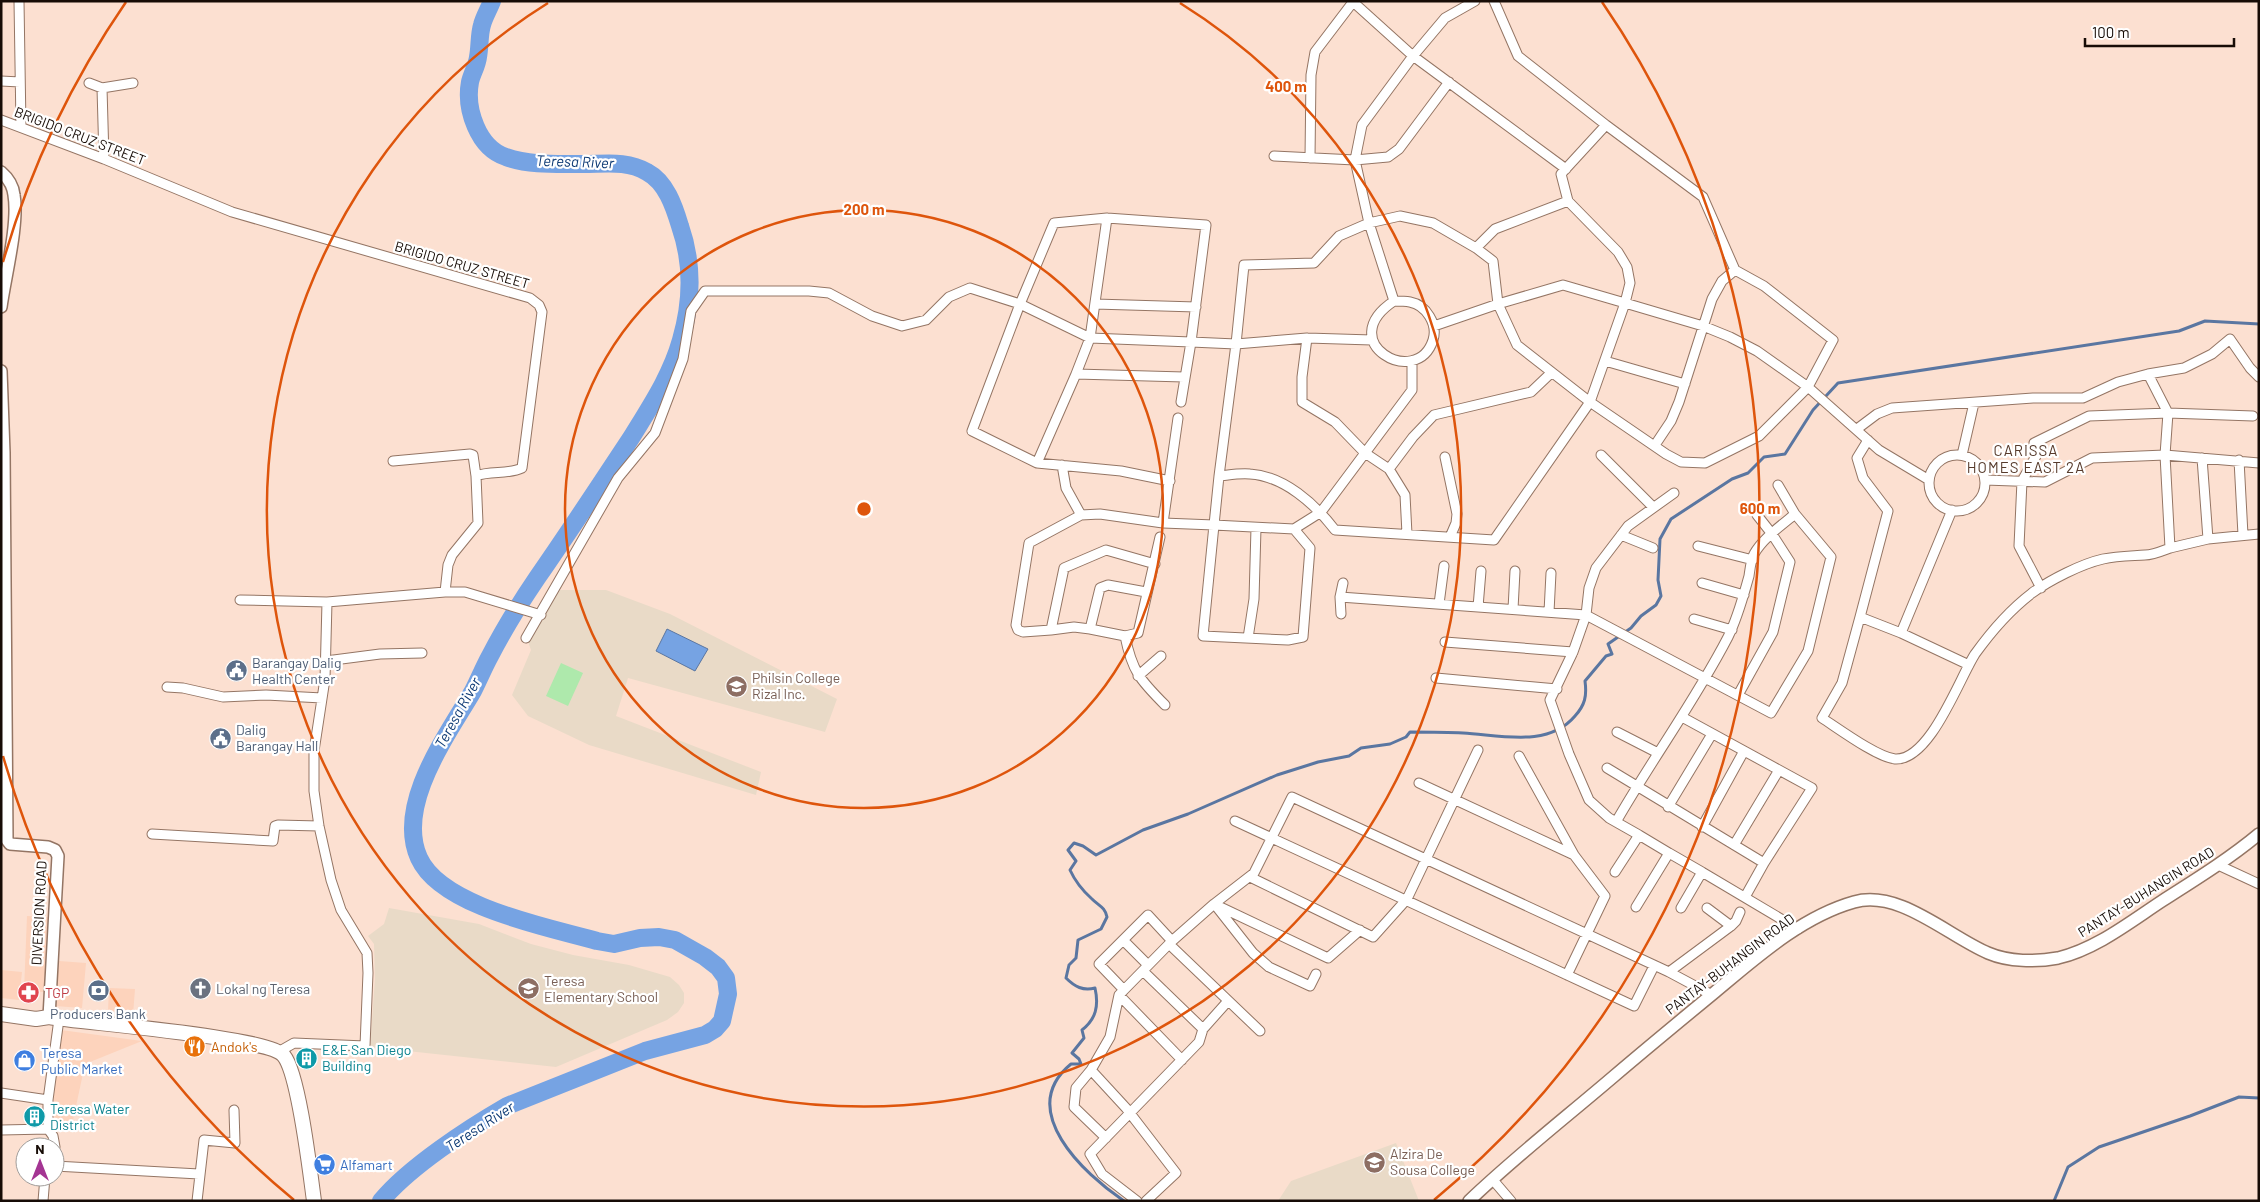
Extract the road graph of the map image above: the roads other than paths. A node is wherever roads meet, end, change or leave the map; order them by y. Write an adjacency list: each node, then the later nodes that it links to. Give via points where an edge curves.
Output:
1 (19, 1): 7 (street)
2 (1475, 1): 5 (street, via 1445,18)
3 (1494, 1): 13 (street, via 1518,56)
4 (1352, 2): 5 (street); 16 (street, via 1315,52 1311,75)
5 (1413, 56): 8 (street); 18 (street, via 1362,125)
6 (1, 82): 7 (street)
7 (20, 82): 14 (street)
8 (1449, 82): 18 (street, via 1393,153 1388,157); 19 (street)
9 (89, 83): 11 (street)
10 (133, 83): 11 (street)
11 (102, 88): 17 (street)
12 (1, 120): 14 (street, BRIGIDO CRUZ STREET)
13 (1606, 125): 19 (street); 25 (street, via 1703,197)
14 (21, 127): 17 (street, BRIGIDO CRUZ STREET)
15 (1274, 156): 16 (street)
16 (1310, 158): 18 (street)
17 (104, 159): 71 (street, BRIGIDO CRUZ STREET, via 232,212 530,298 539,306 542,318 522,468)
18 (1355, 160): 23 (street)
19 (1566, 168): 21 (street, via 1561,174)
20 (1, 172): 31 (street, via 11,185 14,196)
21 (1568, 201): 24 (street, via 1495,229); 27 (street, via 1618,252 1627,267 1630,283)
22 (1107, 218): 28 (street, via 1054,223); 29 (street); 32 (street, via 1206,225)
23 (1369, 223): 24 (street, via 1400,216 1433,223); 26 (street); 39 (street, via 1340,236 1314,262 1244,264)
24 (1476, 248): 30 (street, via 1494,261)
25 (1735, 270): 34 (street, via 1722,281 1712,298); 49 (street, via 1764,286 1833,340)
26 (1394, 301): 33 (street, via 1411,302 1427,313); 37 (street, via 1381,310 1373,323)
27 (1625, 302): 30 (street, via 1564,285); 34 (street); 41 (street)
28 (1020, 304): 35 (street); 67 (street, via 972,431); 121 (street, via 970,288 949,297 926,320 902,326 872,316 829,293 800,290 705,291 691,311 683,359 655,433 618,478)
29 (1095, 304): 32 (street); 35 (street)
30 (1498, 304): 33 (street); 43 (street, via 1517,345)
31 (1, 307)
32 (1196, 307): 38 (street)
33 (1434, 326): 40 (street, via 1432,340 1425,353)
34 (1703, 326): 48 (street); 49 (street, via 1757,351)
35 (1090, 338): 38 (street); 44 (street)
36 (1307, 338): 37 (street); 39 (street); 59 (street, via 1302,402 1335,422)
37 (1372, 340): 40 (street, via 1381,354 1394,360)
38 (1191, 342): 39 (street); 46 (street)
39 (1236, 344): 72 (street)
40 (1412, 361): 59 (street, via 1412,390)
41 (1605, 361): 48 (street); 51 (street)
42 (1, 371): 199 (street, DIVERSION ROAD, via 7,840 10,844 48,847 58,856)
43 (1551, 373): 51 (street); 70 (street, via 1531,392 1434,415 1412,437)
44 (1076, 374): 46 (street); 67 (street)
45 (2148, 374): 47 (street, via 2184,368 2212,354 2230,339); 52 (street, via 2118,382 2083,398); 53 (street)
46 (1184, 377): 50 (street)
47 (2259, 377)
48 (1685, 384): 58 (street, via 1671,422)
49 (1808, 388): 56 (street); 58 (street, via 1759,436 1705,463 1681,462)
50 (1181, 402)
51 (1590, 402): 58 (street); 95 (street, via 1494,540)
52 (1974, 403): 56 (street, via 1892,408 1876,414); 61 (street)
53 (2168, 413): 54 (street); 62 (street); 76 (street, via 2089,416 2034,443 2036,456)
54 (2253, 416)
55 (1178, 418): 75 (street)
56 (1857, 429): 57 (street)
57 (1868, 440): 73 (street); 122 (street, via 1857,458 1863,478 1888,511)
58 (1655, 445)
59 (1365, 453): 70 (street); 81 (street)
60 (1601, 455): 79 (street)
61 (1962, 455): 73 (street, via 1951,455 1938,462); 74 (street, via 1978,465)
62 (2165, 455): 64 (street); 76 (street, via 2092,458 2045,482); 99 (street)
63 (1445, 457): 95 (street, via 1457,514)
64 (2202, 458): 65 (street); 96 (street)
65 (2239, 460): 68 (street); 93 (street)
66 (393, 461): 71 (street, via 473,454)
67 (1037, 463): 69 (street)
68 (2259, 463)
69 (1062, 465): 75 (street, via 1121,471); 83 (street, via 1066,488)
70 (1389, 469): 89 (street, via 1406,495)
71 (476, 476): 109 (street, via 478,523 452,555)
72 (1219, 476): 81 (street, via 1251,474 1284,483); 86 (street)
73 (1929, 480): 80 (street, via 1933,498)
74 (1985, 480): 76 (street); 80 (street, via 1978,502 1962,510)
75 (1170, 481): 85 (street)
76 (2022, 481): 108 (street, via 2019,546)
77 (1778, 486): 82 (street)
78 (1674, 492): 79 (street)
79 (1653, 507): 92 (street)
80 (1952, 510): 127 (street)
81 (1321, 512): 88 (street); 89 (street, via 1335,530)
82 (1795, 514): 90 (street); 142 (street, via 1831,557 1808,650 1771,713)
83 (1081, 515): 85 (street, via 1100,514); 125 (street, via 1029,543 1016,625 1022,632)
84 (1757, 515): 90 (street)
85 (1163, 523): 86 (street)
86 (1214, 525): 87 (street); 130 (street, via 1204,636)
87 (1256, 528): 88 (street); 130 (street, via 1254,599)
88 (1294, 529): 130 (street, via 1310,548 1303,637 1288,640)
89 (1407, 534): 95 (street)
90 (1772, 534): 100 (street, via 1754,554); 142 (street, via 1790,562 1773,632)
91 (2259, 534): 93 (street)
92 (1621, 535): 98 (street); 120 (street, via 1596,568 1589,588)
93 (2242, 535): 96 (street)
94 (1160, 536): 101 (street)
95 (1450, 537)
96 (2208, 539): 99 (street)
97 (1698, 546): 100 (street)
98 (1653, 548)
99 (2170, 548): 108 (street, via 2147,555 2103,559)
100 (1753, 560): 111 (street)
101 (1156, 564): 110 (street); 125 (street, via 1106,550 1064,568)
102 (1444, 566): 115 (street)
103 (1481, 571): 116 (street)
104 (1515, 571): 117 (street)
105 (1551, 573): 118 (street)
106 (1343, 583): 112 (street)
107 (1702, 584): 111 (street)
108 (2040, 588): 136 (street, via 2012,611)
109 (445, 592): 114 (street); 121 (street, via 464,592)
110 (1146, 592): 124 (street, via 1108,585 1100,588); 128 (street, via 1138,633)
111 (1744, 594): 126 (street)
112 (1340, 597): 115 (street); 119 (street)
113 (240, 600): 114 (street)
114 (327, 602): 135 (street)
115 (1439, 604): 116 (street)
116 (1478, 607): 117 (street)
117 (1513, 609): 118 (street)
118 (1549, 612): 120 (street)
119 (1341, 614)
120 (1586, 614): 132 (street); 139 (street)
121 (540, 615): 129 (street)
122 (1860, 617): 127 (street); 136 (street, via 1842,683 1822,718 1876,752 1896,759 1915,752 1932,735)
123 (1694, 619): 126 (street)
124 (1090, 629): 125 (street); 128 (street)
125 (1051, 630)
126 (1732, 630): 139 (street)
127 (1901, 632): 136 (street)
128 (1125, 636): 137 (street, via 1130,661)
129 (526, 638)
130 (1248, 638)
131 (1445, 642): 132 (street)
132 (1573, 652): 141 (street)
133 (422, 653): 135 (street)
134 (1162, 656): 137 (street)
135 (326, 661): 143 (street)
136 (1969, 665)
137 (1138, 676): 144 (street)
138 (1436, 678): 141 (street)
139 (1705, 678): 142 (street); 145 (street)
140 (167, 687): 143 (street, via 223,698 266,695)
141 (1557, 689): 159 (street, via 1550,700 1589,800)
142 (1738, 695)
143 (322, 698): 160 (street, via 314,751)
144 (1165, 705)
145 (1682, 718): 147 (street); 150 (street)
146 (1617, 732): 150 (street)
147 (1712, 734): 149 (street); 157 (street)
148 (1478, 750): 156 (street)
149 (1744, 751): 153 (street); 161 (street)
150 (1658, 753): 155 (street)
151 (1519, 756): 168 (street)
152 (1607, 768): 155 (street)
153 (1779, 770): 166 (street); 170 (street, via 1812,788)
154 (1419, 783): 156 (street)
155 (1637, 785): 157 (street); 159 (street)
156 (1454, 800): 168 (street); 169 (street)
157 (1668, 807): 161 (street)
158 (1235, 821): 165 (street)
159 (1616, 822): 164 (street)
160 (318, 826): 162 (street, via 278,825 275,826 273,841); 202 (street, via 341,910 367,953 365,1046 294,1043)
161 (1702, 827): 166 (street)
162 (152, 834)
163 (2259, 834): 171 (street, PANTAY-BUHANGIN ROAD)
164 (1640, 835): 167 (street); 172 (street)
165 (1272, 838): 169 (street, via 1292,797); 174 (street); 177 (street)
166 (1734, 845): 170 (street)
167 (1669, 854): 173 (street); 179 (street)
168 (1574, 855): 186 (street, via 1604,896)
169 (1426, 860): 177 (street); 186 (street)
170 (1764, 863): 176 (street)
171 (2218, 865): 175 (street); 184 (street, PANTAY-BUHANGIN ROAD, via 2102,940 2058,958 2021,960 1986,953 1902,906 1871,900 1848,905)
172 (1615, 872)
173 (1702, 872): 176 (street); 180 (street)
174 (1250, 877): 178 (street); 185 (street)
175 (2259, 884)
176 (1745, 897): 184 (street)
177 (1407, 899): 185 (street, via 1373,937); 193 (street)
178 (1214, 904): 185 (street, via 1328,958); 188 (street); 192 (street, via 1252,953 1269,967 1310,986)
179 (1636, 907)
180 (1681, 908)
181 (1707, 908): 183 (street)
182 (1740, 912): 183 (street)
183 (1730, 926): 191 (street)
184 (1798, 929): 195 (street, PANTAY-BUHANGIN ROAD)
185 (1360, 930)
186 (1586, 935): 189 (street); 193 (street)
187 (1123, 940): 188 (street, via 1148,915); 190 (street); 194 (street, via 1099,964)
188 (1170, 942): 190 (street); 196 (street)
189 (1654, 966): 191 (street); 193 (street, via 1634,1006)
190 (1145, 968): 194 (street); 200 (street)
191 (1669, 972): 195 (street)
192 (1316, 974)
193 (1567, 975)
194 (1121, 993): 203 (street); 204 (street, via 1110,1037)
195 (1712, 995): 215 (street, PANTAY-BUHANGIN ROAD)
196 (1228, 1001): 200 (street); 201 (street)
197 (1, 1005): 199 (main road, via 38,1010)
198 (1, 1014): 199 (main road)
199 (54, 1018): 202 (main road, via 188,1033); 206 (street)
200 (1203, 1029): 203 (street, via 1199,1042)
201 (1260, 1031)
202 (280, 1051): 219 (main road, via 288,1061 296,1091)
203 (1182, 1060): 208 (street)
204 (1091, 1070): 208 (street); 212 (street, via 1076,1088 1074,1107)
205 (1, 1093): 206 (street)
206 (48, 1100): 209 (street)
207 (234, 1110): 214 (street, via 235,1143 204,1140)
208 (1130, 1114): 212 (street); 221 (street, via 1176,1172)
209 (48, 1129): 210 (street); 211 (street)
210 (1, 1130)
211 (53, 1137)
212 (1106, 1138): 220 (street, via 1090,1154 1102,1174)
213 (65, 1167): 214 (street)
214 (200, 1174): 218 (street)
215 (1493, 1180): 222 (street, PANTAY-BUHANGIN ROAD); 223 (street)
216 (44, 1187): 217 (street)
217 (43, 1201)
218 (197, 1201)
219 (314, 1201)
220 (1137, 1201)
221 (1146, 1201)
222 (1469, 1201)
223 (1511, 1201)

